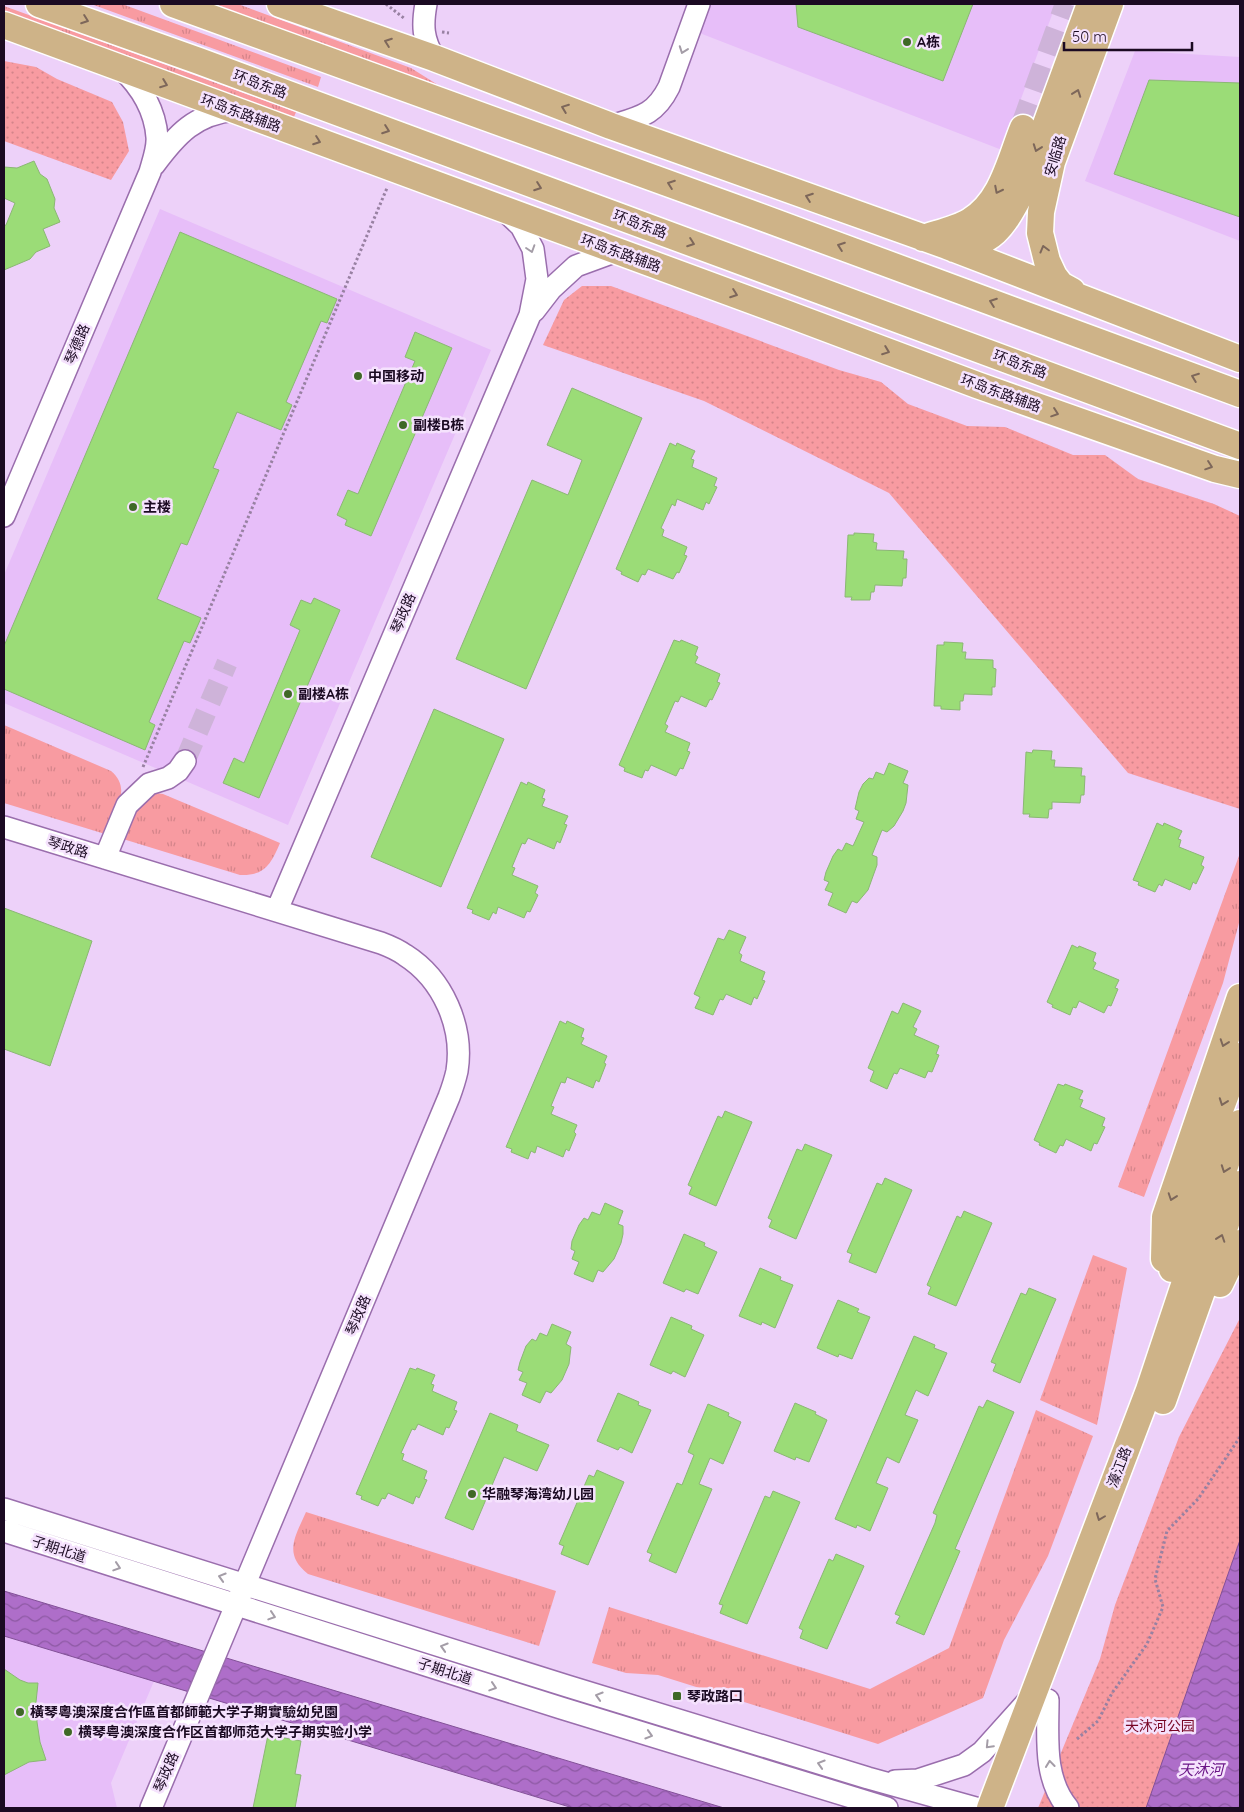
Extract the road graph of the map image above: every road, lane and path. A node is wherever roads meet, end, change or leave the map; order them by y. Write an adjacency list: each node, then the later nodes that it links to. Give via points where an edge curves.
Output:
1 (40, 4): 11 (main road, 环岛东路, one-way to 11)
2 (173, 4): 15 (main road)
3 (280, 4): 9 (main road, one-way to 3)
4 (426, 4): 9 (street, via 424,34)
5 (700, 4): 13 (street, one-way to 13, via 664,98 640,117)
6 (1090, 4): 20 (main road, 安临路, one-way to 20, via 1020,195 1007,218 987,239)
7 (1110, 4): 22 (main road, 安临路, one-way to 7, via 1061,285 1054,276 1040,233 1041,212 1052,162)
8 (4, 25): 10 (main road, 环岛东路辅路)
9 (434, 58): 13 (main road, one-way to 9); 15 (main road, via 466,88 537,116)
10 (119, 67): 12 (main road, 环岛东路辅路, one-way to 12); 17 (street, 琴德路, via 142,91 152,113 157,138)
11 (328, 109): 18 (main road, via 365,143 439,170); 27 (main road, 环岛东路, one-way to 27)
12 (235, 110): 16 (main road, 环岛东路辅路, one-way to 16); 17 (street, 琴德路, via 201,118 187,128)
13 (611, 126): 19 (main road, one-way to 13)
14 (1023, 128): 19 (main road, one-way to 19, via 997,193 985,210 969,222)
15 (593, 156): 25 (main road, one-way to 15)
16 (394, 170): 18 (main road, 环岛东路辅路); 34 (path)
17 (150, 172): 32 (street, 琴德路)
18 (493, 206): 21 (main road, 环岛东路辅路); 24 (street, one-way to 24, via 521,226 533,249 537,279)
19 (923, 238): 20 (main road)
20 (954, 249): 22 (main road)
21 (617, 251): 23 (main road, 环岛东路辅路, one-way to 23); 24 (street, via 576,266)
22 (1083, 298): 26 (main road)
23 (788, 314): 27 (main road, via 881,328 940,348); 31 (main road, 环岛东路辅路, one-way to 31, via 977,385 1214,469)
24 (530, 315): 37 (street, 琴政路)
25 (1031, 316): 26 (main road, via 1064,311 1116,328); 29 (main road, one-way to 25)
26 (1174, 333): 28 (main road)
27 (982, 350): 30 (main road, 环岛东路)
28 (1240, 359)
29 (1240, 394)
30 (1240, 446)
31 (1240, 475)
32 (4, 516)
33 (185, 761): 36 (street, via 178,771 149,784 127,805)
34 (143, 768)
35 (4, 827): 36 (street, 琴政路)
36 (105, 858): 37 (street, 琴政路)
37 (277, 910): 48 (street, 琴政路, via 381,942 405,954 426,972 442,993 453,1018 458,1044 457,1071 446,1106)
38 (1240, 997): 43 (main road, one-way to 43, via 1166,1217)
39 (1240, 1056): 43 (main road, one-way to 43, via 1203,1156)
40 (1240, 1123): 44 (main road, 濠江路, one-way to 44, via 1198,1243)
41 (1240, 1184): 44 (main road, 濠江路, one-way to 41)
42 (1240, 1243): 44 (main road)
43 (1163, 1298): 44 (main road)
44 (1157, 1392): 50 (main road, 濠江路)
45 (1240, 1437): 51 (path, via 1198,1499 1167,1531 1155,1579 1163,1607 1147,1644 1112,1692 1098,1721)
46 (4, 1508): 48 (street, 子期北道, one-way to 46)
47 (4, 1531): 49 (street, 子期北道, one-way to 49)
48 (245, 1584): 49 (street, 琴政路); 52 (street, 子期北道, one-way to 48)
49 (236, 1605): 53 (street, 子期北道, one-way to 53); 54 (street, 琴政路)
50 (1040, 1698): 52 (street, one-way to 52, via 964,1765 918,1780); 57 (main road, 濠江路); 58 (main road, 濠江路); 59 (street, one-way to 50, via 1055,1788 1050,1770)
51 (1076, 1738)
52 (868, 1778): 56 (street)
53 (863, 1804): 55 (street, 子期北道)
54 (151, 1808)
55 (887, 1808)
56 (976, 1808)
57 (990, 1808)
58 (1007, 1808)
59 (1068, 1808)

